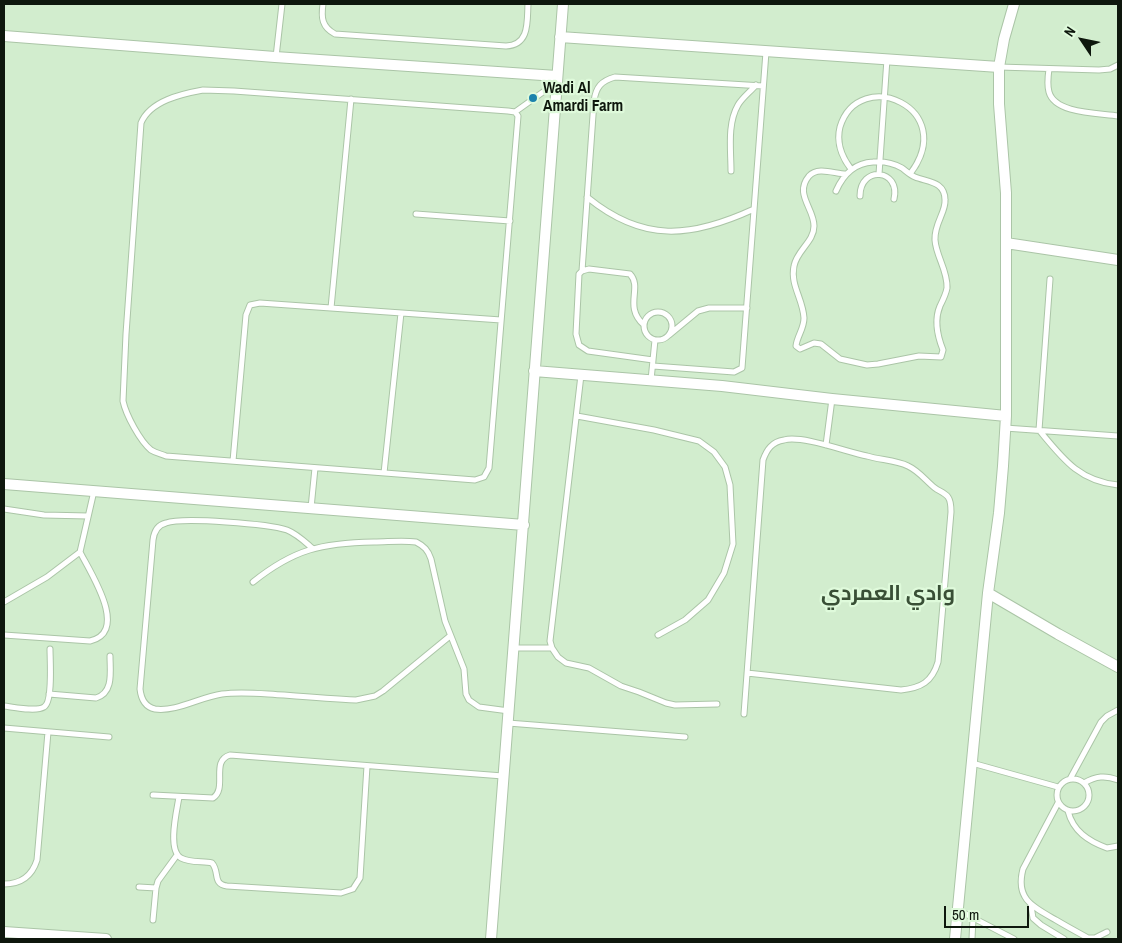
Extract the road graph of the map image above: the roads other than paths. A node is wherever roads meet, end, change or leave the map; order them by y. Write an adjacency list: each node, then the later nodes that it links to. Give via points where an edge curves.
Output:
1 (282, 4): 9 (lane)
2 (323, 4): 3 (lane, via 324,24 335,34 510,46 526,34)
3 (528, 4)
4 (563, 4): 7 (street)
5 (1014, 4): 12 (street)
6 (4, 36): 9 (street)
7 (560, 37): 8 (street); 14 (street)
8 (766, 52): 10 (street); 16 (lane)
9 (276, 57): 14 (street)
10 (888, 59): 12 (street); 17 (lane)
11 (1118, 65): 13 (lane, via 1099,70)
12 (999, 67): 13 (lane); 34 (street)
13 (1049, 68): 20 (lane, via 1048,91 1056,103 1069,109)
14 (557, 79): 19 (lane); 46 (street)
15 (756, 86): 16 (lane); 23 (lane, via 742,99 734,114); 29 (lane, via 623,77 607,79 595,92)
16 (763, 86): 31 (lane)
17 (885, 97): 21 (lane); 22 (lane, via 872,97 860,102 842,121 839,147); 26 (lane, via 899,100 920,120 924,149)
18 (351, 99): 19 (lane); 38 (lane); 56 (lane, via 203,90 156,106 149,110 141,123 126,334 125,411 146,444 159,454)
19 (514, 112): 33 (lane, via 518,120)
20 (1118, 116)
21 (880, 162): 22 (lane, via 869,162); 25 (lane); 26 (lane, via 900,167)
22 (851, 169): 24 (lane)
23 (731, 171)
24 (846, 174): 26 (lane, via 816,172 811,174 803,188 814,228 794,268 794,282 804,319 796,346 800,349 820,344 840,359 867,365 919,356 938,358 944,352 936,329 936,318 947,283 935,229 946,198 934,183); 27 (lane)
25 (879, 174): 28 (lane, via 865,180); 30 (lane, via 893,183)
26 (910, 174)
27 (836, 191)
28 (860, 196)
29 (587, 197): 31 (lane, via 618,219 635,226 672,232 714,225); 36 (lane)
30 (894, 199)
31 (754, 209): 39 (lane)
32 (416, 214): 33 (lane)
33 (510, 221): 41 (lane)
34 (1006, 243): 35 (street); 51 (street)
35 (1118, 260)
36 (582, 271): 42 (lane, via 630,274 635,281 633,308); 45 (lane, via 576,334 579,345 588,351)
37 (1050, 279): 53 (lane)
38 (331, 308): 40 (lane); 56 (lane, via 250,305)
39 (747, 308): 43 (lane, via 703,310); 45 (lane, via 740,370)
40 (402, 313): 41 (lane); 58 (lane)
41 (502, 320): 58 (lane, via 488,472 475,480)
42 (644, 325): 43 (lane, via 652,313 666,314 672,322); 44 (lane, via 646,334)
43 (668, 336): 44 (lane)
44 (654, 340): 45 (lane)
45 (653, 363): 48 (lane)
46 (534, 372): 47 (street); 65 (street)
47 (581, 375): 48 (street); 50 (lane)
48 (651, 381): 49 (street)
49 (832, 399): 51 (street); 55 (lane)
50 (578, 416): 72 (lane, via 699,441 714,452 725,467 730,485 733,544 724,574 708,600 685,620); 75 (lane, via 550,640)
51 (1006, 416): 52 (street)
52 (1005, 428): 53 (lane); 69 (street, via 999,512)
53 (1040, 430): 54 (lane); 60 (lane, via 1080,473 1102,483)
54 (1118, 436)
55 (826, 445): 79 (lane, via 786,439 767,450 763,460); 79 (lane, via 906,465 948,497 952,512 936,671 923,685 901,690)
56 (233, 461): 57 (lane)
57 (315, 468): 58 (lane); 62 (lane)
58 (384, 473)
59 (4, 484): 61 (street)
60 (1118, 485)
61 (94, 491): 62 (street); 64 (lane)
62 (311, 508): 65 (street)
63 (4, 510): 64 (lane, via 44,516)
64 (88, 516): 67 (lane)
65 (524, 525): 74 (street)
66 (312, 548): 68 (lane, via 277,564); 73 (lane, via 348,542 408,541 423,546 431,559); 73 (lane, via 296,534 276,527 195,521 161,525 153,540 140,689 144,702 156,709 168,708 204,698 241,693 366,699 383,691)
67 (80, 552): 70 (lane, via 47,577); 71 (lane, via 104,601 108,623 102,635 90,641)
68 (253, 582)
69 (988, 592): 78 (street); 91 (street)
70 (4, 602)
71 (4, 635)
72 (658, 635)
73 (450, 636): 84 (lane, via 464,668 468,700 479,707)
74 (514, 648): 75 (lane); 84 (street)
75 (552, 648): 81 (lane, via 566,663 589,668 621,686 666,703)
76 (50, 649): 80 (lane)
77 (110, 656): 80 (lane, via 109,685 101,697)
78 (1118, 666)
79 (747, 673): 85 (lane)
80 (50, 694): 82 (lane, via 44,708)
81 (717, 704)
82 (4, 706)
83 (1118, 710): 94 (lane, via 1101,722)
84 (508, 711): 86 (street)
85 (744, 714)
86 (508, 723): 90 (lane); 93 (street)
87 (4, 728): 88 (lane)
88 (48, 732): 89 (lane); 104 (lane, via 37,860 23,880)
89 (110, 737)
90 (685, 738)
91 (972, 763): 97 (lane); 108 (street)
92 (367, 766): 93 (lane); 99 (lane, via 230,755 220,763 220,789 216,796 209,799); 103 (lane, via 360,878 347,892 223,886 217,880 212,863)
93 (504, 776): 114 (street)
94 (1070, 779): 96 (lane); 97 (lane)
95 (1118, 780): 96 (lane, via 1100,776)
96 (1084, 783): 101 (lane, via 1089,792 1086,806)
97 (1058, 787): 100 (lane)
98 (153, 795): 99 (lane)
99 (179, 797): 103 (lane, via 174,842)
100 (1058, 804): 101 (lane); 107 (lane, via 1021,878 1025,898)
101 (1068, 811): 102 (lane, via 1070,820 1081,835 1107,848)
102 (1118, 846)
103 (177, 855): 106 (lane)
104 (4, 884)
105 (138, 887): 106 (lane)
106 (156, 888): 110 (lane)
107 (1032, 906): 112 (lane, via 1088,938); 118 (lane, via 1033,918)
108 (958, 910): 109 (lane); 115 (street)
109 (973, 918): 116 (lane); 117 (lane)
110 (153, 920)
111 (4, 932): 113 (street)
112 (1107, 932)
113 (106, 939)
114 (492, 939)
115 (955, 939)
116 (972, 939)
117 (1014, 939)
118 (1064, 939)

